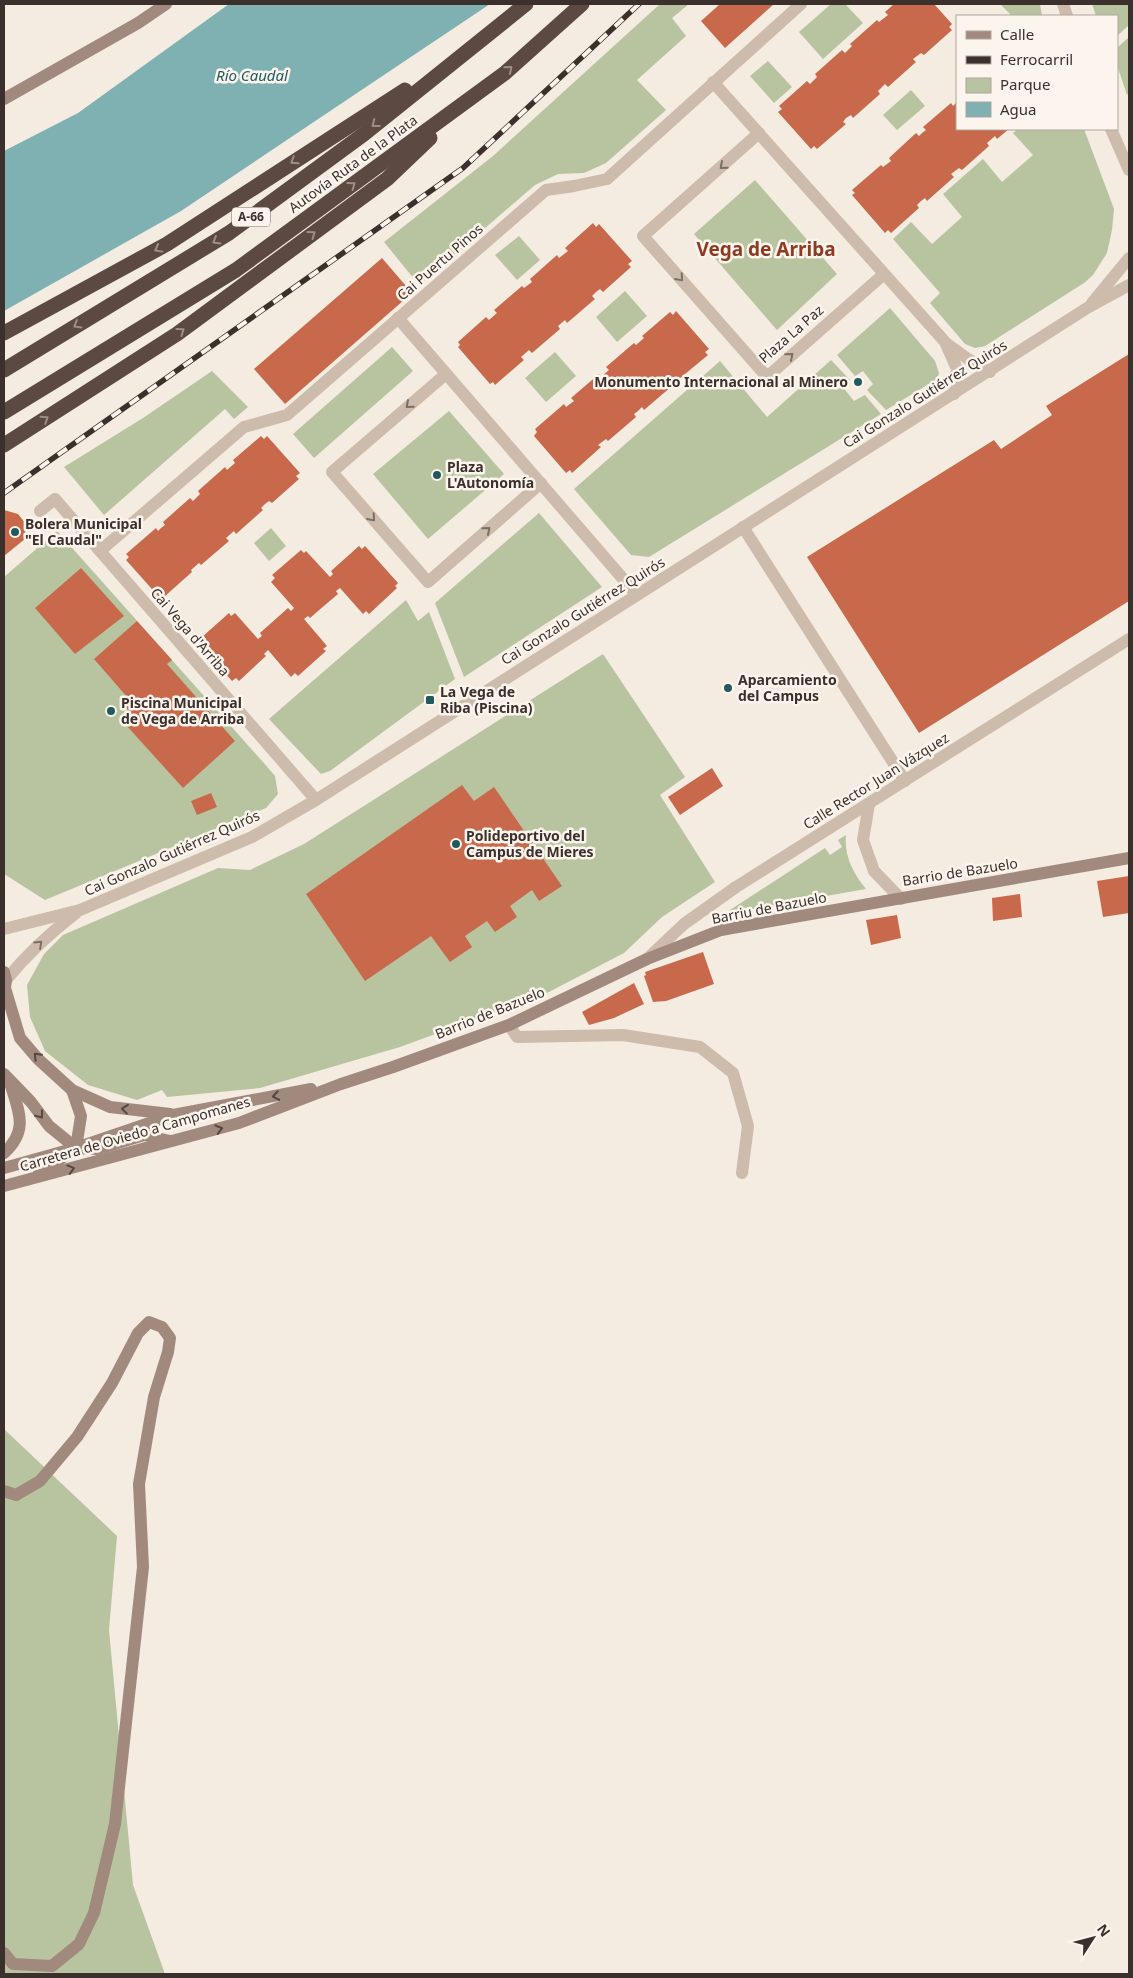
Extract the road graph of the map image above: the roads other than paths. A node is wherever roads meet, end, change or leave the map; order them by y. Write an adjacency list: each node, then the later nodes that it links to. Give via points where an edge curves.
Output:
1 (166, 4): 8 (street)
2 (526, 4): 5 (highway, Autovía Ruta de la Plata / A-66)
3 (582, 4): 7 (highway, Autovía Ruta de la Plata / A-66, one-way to 3, via 505,73)
4 (801, 4): 6 (street, Cai Puertu Pinos)
5 (482, 40): 17 (highway, one-way to 17, via 167,244); 19 (highway, Autovía Ruta de la Plata / A-66, one-way to 19, via 364,134 229,234)
6 (713, 82): 10 (street); 16 (street, Cai Puertu Pinos, via 607,178 546,190)
7 (470, 99): 23 (highway, Autovía Ruta de la Plata / A-66, one-way to 7, via 236,270); 24 (highway, one-way to 7, via 177,334 387,179)
8 (4, 100)
9 (1111, 130): 11 (street)
10 (759, 134): 13 (street); 13 (street, Plaza La Paz, one-way to 13, via 643,236 766,377)
11 (1129, 171)
12 (1129, 258): 15 (street, Cai Gonzalo Gutiérrez Quirós)
13 (884, 274): 18 (street)
14 (1129, 286): 15 (street, Cai Gonzalo Gutiérrez Quirós)
15 (1087, 308): 20 (street, Cai Gonzalo Gutiérrez Quirós)
16 (398, 318): 21 (street); 28 (street, Cai Puertu Pinos, via 287,415 244,427)
17 (4, 333)
18 (946, 342): 20 (street); 22 (street, via 957,369)
19 (4, 370)
20 (990, 372): 22 (street, Cai Gonzalo Gutiérrez Quirós)
21 (446, 374): 25 (street); 25 (street, one-way to 25, via 332,472 428,582)
22 (954, 394): 27 (street, Cai Gonzalo Gutiérrez Quirós)
23 (4, 412)
24 (4, 445)
25 (541, 483): 29 (street)
26 (40, 511): 28 (street, Cai Vega d'Arriba, via 55,499)
27 (743, 527): 29 (street, Cai Gonzalo Gutiérrez Quirós); 31 (street)
28 (100, 551): 32 (street, Cai Vega d'Arriba)
29 (637, 595): 32 (street, Cai Gonzalo Gutiérrez Quirós)
30 (1129, 639): 31 (street, Calle Rector Juan Vázquez)
31 (905, 781): 33 (street, Calle Rector Juan Vázquez)
32 (316, 800): 36 (street, Cai Gonzalo Gutiérrez Quirós, via 252,836)
33 (869, 804): 35 (street, Barrio de Bazuelo, via 863,840 874,871); 38 (street, Calle Rector Juan Vázquez, via 736,887 684,924)
34 (1129, 858): 35 (street, Barrio de Bazuelo)
35 (901, 899): 38 (street, Barriu de Bazuelo, via 721,930)
36 (80, 910): 37 (street, Cai Gonzalo Gutiérrez Quirós); 39 (street, Cai Gonzalo Gutiérrez Quirós, one-way to 36, via 45,937)
37 (4, 929)
38 (647, 959): 40 (street, Barrio de Bazuelo)
39 (5, 984): 43 (street, one-way to 39, via 20,1038)
40 (509, 1025): 42 (street, Barrio de Bazuelo); 49 (street, via 517,1037 623,1035 700,1047 733,1073 748,1126)
41 (6, 1077): 46 (street, one-way to 46, via 49,1126); 47 (street, via 21,1119 15,1143)
42 (341, 1084): 44 (street, Carretera de Oviedo a Campomanes, one-way to 44); 45 (street, Carretera de Oviedo a Campomanes, one-way to 42, via 239,1123)
43 (72, 1090): 44 (street, one-way to 43, via 110,1107); 46 (street, via 81,1116)
44 (173, 1115): 46 (street, Carretera de Oviedo a Campomanes)
45 (172, 1142): 46 (street, via 144,1135 98,1149); 50 (street, Carretera de Oviedo a Campomanes, one-way to 45)
46 (76, 1148): 48 (street, Carretera de Oviedo a Campomanes); 50 (street, via 49,1167)
47 (4, 1154)
48 (4, 1168)
49 (742, 1173)
50 (5, 1186)
51 (4, 1491): 52 (street, via 16,1495 40,1481 82,1429 112,1383 138,1333 150,1322 162,1327 170,1338 154,1397 140,1484 142,1567 115,1824 94,1913 79,1944 52,1966 13,1964)
52 (4, 1953)

